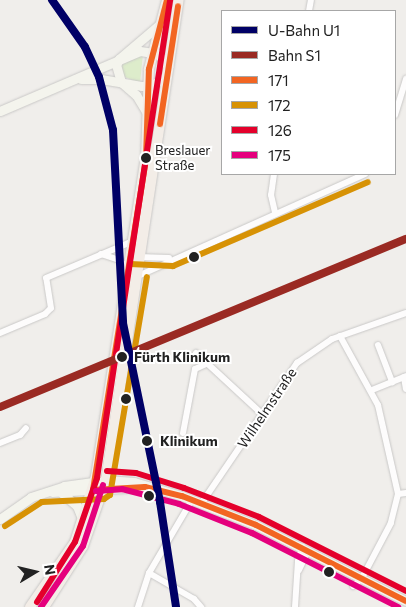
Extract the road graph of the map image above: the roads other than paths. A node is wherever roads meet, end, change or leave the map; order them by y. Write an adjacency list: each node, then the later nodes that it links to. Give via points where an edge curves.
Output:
1 (167, 0): 3 (main road)
2 (180, 0): 6 (main road)
3 (159, 26): 4 (main road); 5 (street)
4 (152, 51): 5 (street, via 140,51); 6 (street, via 163,58); 10 (main road)
5 (119, 59): 8 (street); 9 (street, via 116,69)
6 (167, 71): 10 (street); 20 (main road)
7 (406, 79): 11 (street)
8 (76, 80): 9 (street); 12 (street)
9 (121, 82): 10 (street); 14 (street, via 136,95)
10 (147, 85): 14 (main road)
11 (404, 91): 13 (street)
12 (0, 110)
13 (396, 112)
14 (147, 113): 18 (main road, via 146,158)
15 (274, 175): 17 (street, via 271,195)
16 (363, 175): 17 (street)
17 (275, 213): 21 (street)
18 (133, 241): 19 (street); 20 (main road)
19 (101, 254): 23 (street, via 119,260); 26 (street, via 46,278 51,308 45,314)
20 (136, 256): 21 (street); 22 (street, via 148,263); 23 (main road); 24 (main road)
21 (170, 258): 22 (street)
22 (160, 264): 24 (street)
23 (129, 269): 39 (main road, via 112,372)
24 (138, 276): 39 (main road)
25 (406, 313): 27 (street, Wilhelmstraße)
26 (0, 333)
27 (340, 336): 34 (street); 35 (street, Wilhelmstraße, via 319,346 297,363)
28 (378, 345): 32 (street)
29 (196, 353): 30 (street)
30 (206, 364): 35 (street); 37 (street, via 195,369)
31 (405, 377): 32 (street); 33 (street)
32 (392, 382): 34 (street)
33 (406, 389)
34 (372, 390): 43 (street, via 382,418)
35 (261, 413): 45 (street, Wilhelmstraße)
36 (26, 428): 38 (street)
37 (183, 433)
38 (0, 443)
39 (99, 486): 40 (street); 41 (street); 44 (street, via 145,487); 47 (main road); 54 (main road, via 83,546)
40 (47, 491): 41 (street); 46 (street, via 31,497)
41 (62, 493): 47 (street, via 77,506)
42 (406, 493): 43 (street)
43 (398, 494): 50 (street, via 391,523)
44 (192, 500): 45 (street); 49 (street)
45 (201, 504): 48 (street)
46 (0, 519)
47 (83, 521): 53 (main road, via 65,558)
48 (305, 549): 50 (street); 57 (street)
49 (149, 573): 55 (street); 56 (street, via 194,599)
50 (362, 578): 51 (street); 52 (street)
51 (353, 586)
52 (406, 601)
53 (30, 607)
54 (44, 607)
55 (138, 607)
56 (201, 607)
57 (295, 607)

